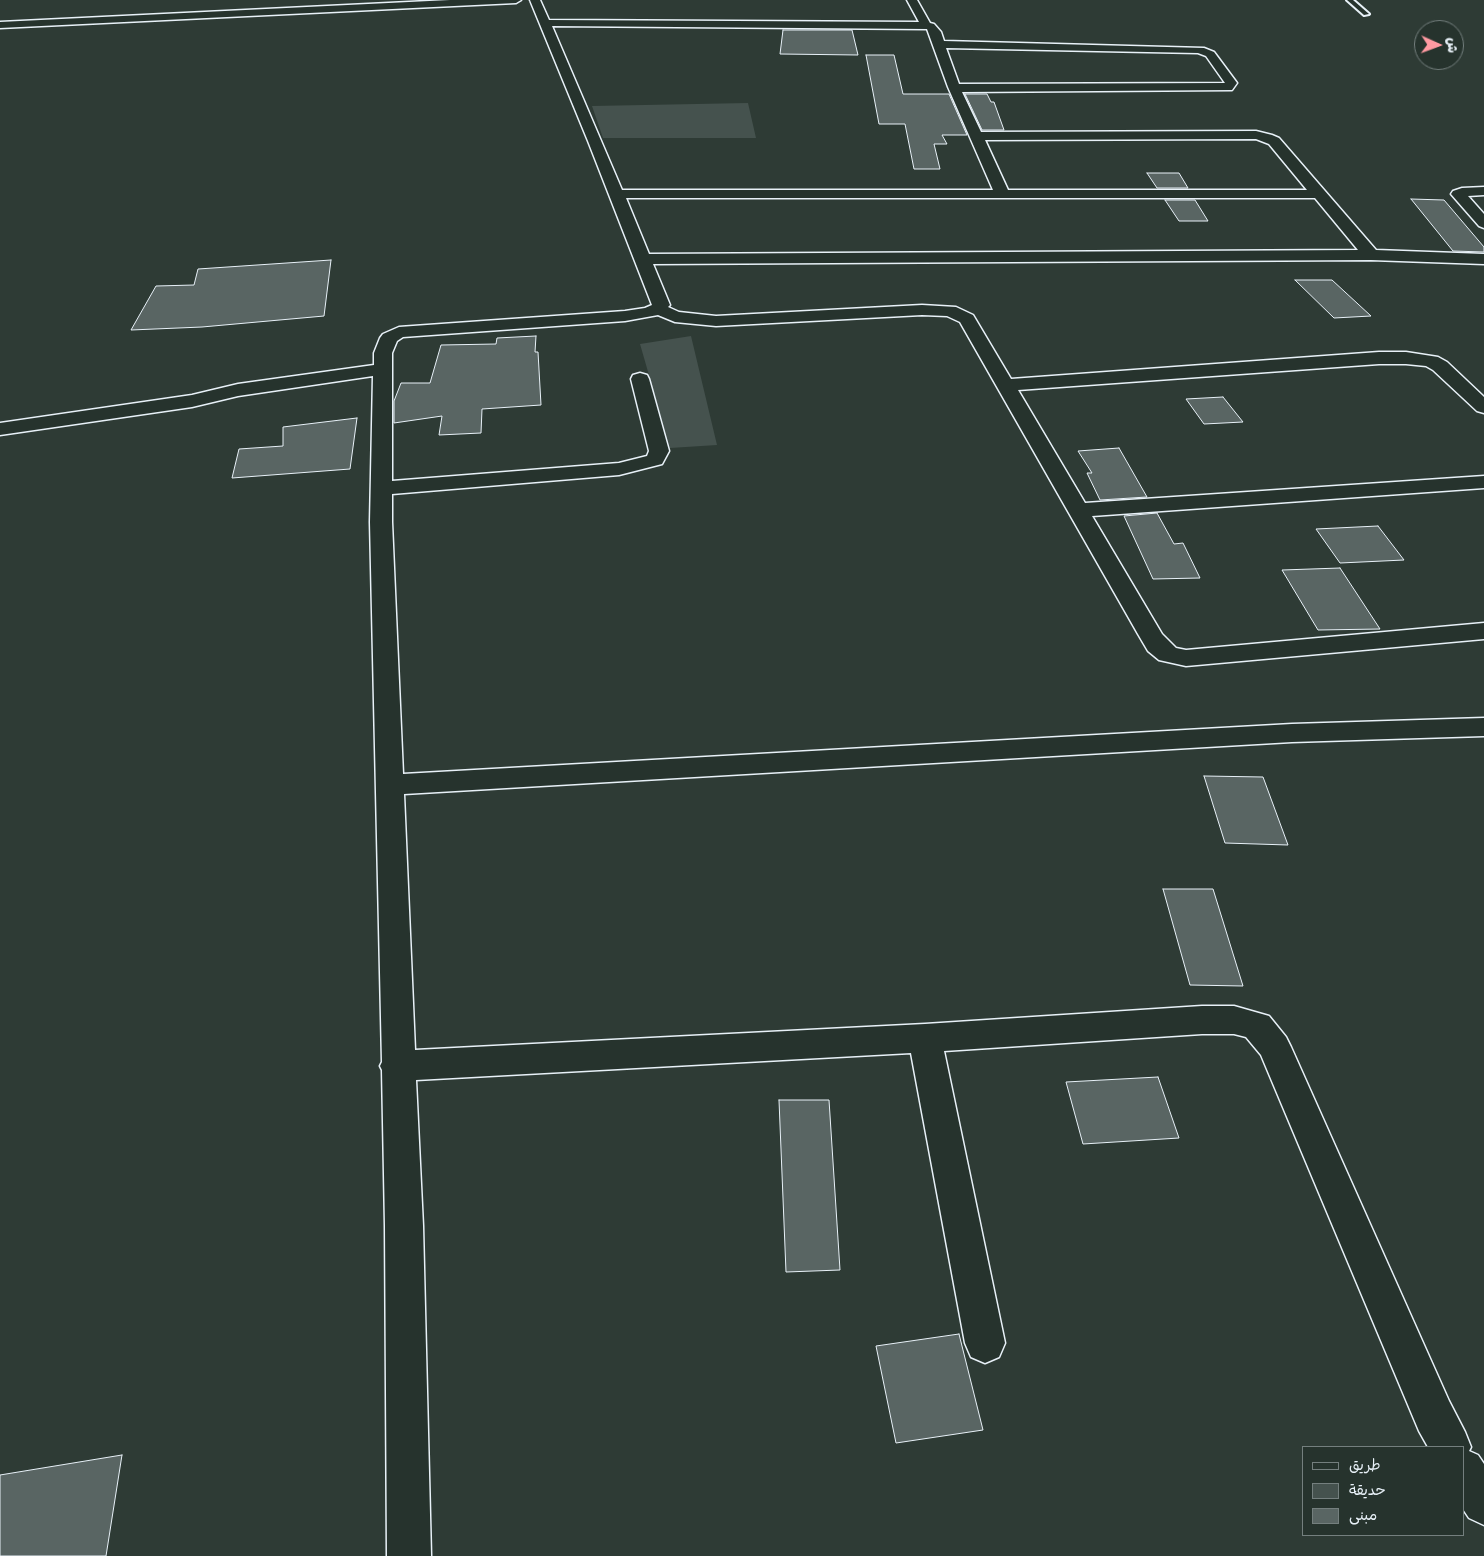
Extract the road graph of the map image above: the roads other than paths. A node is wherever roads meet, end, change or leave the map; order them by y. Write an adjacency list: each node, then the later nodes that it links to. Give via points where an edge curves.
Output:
1 (516, 0): 4 (street)
2 (912, 0): 10 (street)
3 (1350, 0): 7 (lane)
4 (342, 4): 8 (street)
5 (83, 7): 8 (street)
6 (540, 12): 10 (street); 16 (street)
7 (1366, 14)
8 (77, 22): 9 (street)
9 (0, 25)
10 (926, 26): 11 (street, via 933,28)
11 (939, 44): 12 (street); 12 (street, via 1200,50 1210,54 1230,83 1228,87)
12 (955, 88): 13 (street)
13 (978, 136): 15 (street); 17 (street, via 1262,136 1274,141)
14 (1484, 191): 18 (street, via 1458,194)
15 (1002, 193): 16 (street); 17 (street)
16 (617, 194): 20 (street)
17 (1318, 194): 19 (street)
18 (1484, 223)
19 (1371, 255): 20 (street); 21 (street)
20 (644, 259): 22 (street, via 659,296 661,305)
21 (1484, 259)
22 (658, 309): 23 (street, via 625,316 399,332 389,338 383,353); 25 (street, via 675,317 716,320 950,311 968,319)
23 (382, 370): 27 (street); 29 (street)
24 (640, 379): 29 (street, via 659,451 655,460 619,469)
25 (1005, 385): 26 (street, via 1406,358 1431,361 1440,366); 30 (street)
26 (1484, 407)
27 (0, 429)
28 (1484, 482): 30 (street)
29 (382, 488): 33 (street)
30 (1080, 510): 31 (street, via 1156,645 1168,654 1186,658)
31 (1484, 631)
32 (1484, 727): 33 (street, via 1282,734)
33 (390, 785): 35 (street)
34 (925, 1038): 35 (street); 36 (street); 37 (street, via 1202,1020 1234,1020 1257,1026 1274,1048)
35 (397, 1066): 40 (street, via 404,1226)
36 (985, 1343)
37 (1450, 1446)
38 (1464, 1472): 39 (street)
39 (1484, 1503)
40 (409, 1556)

